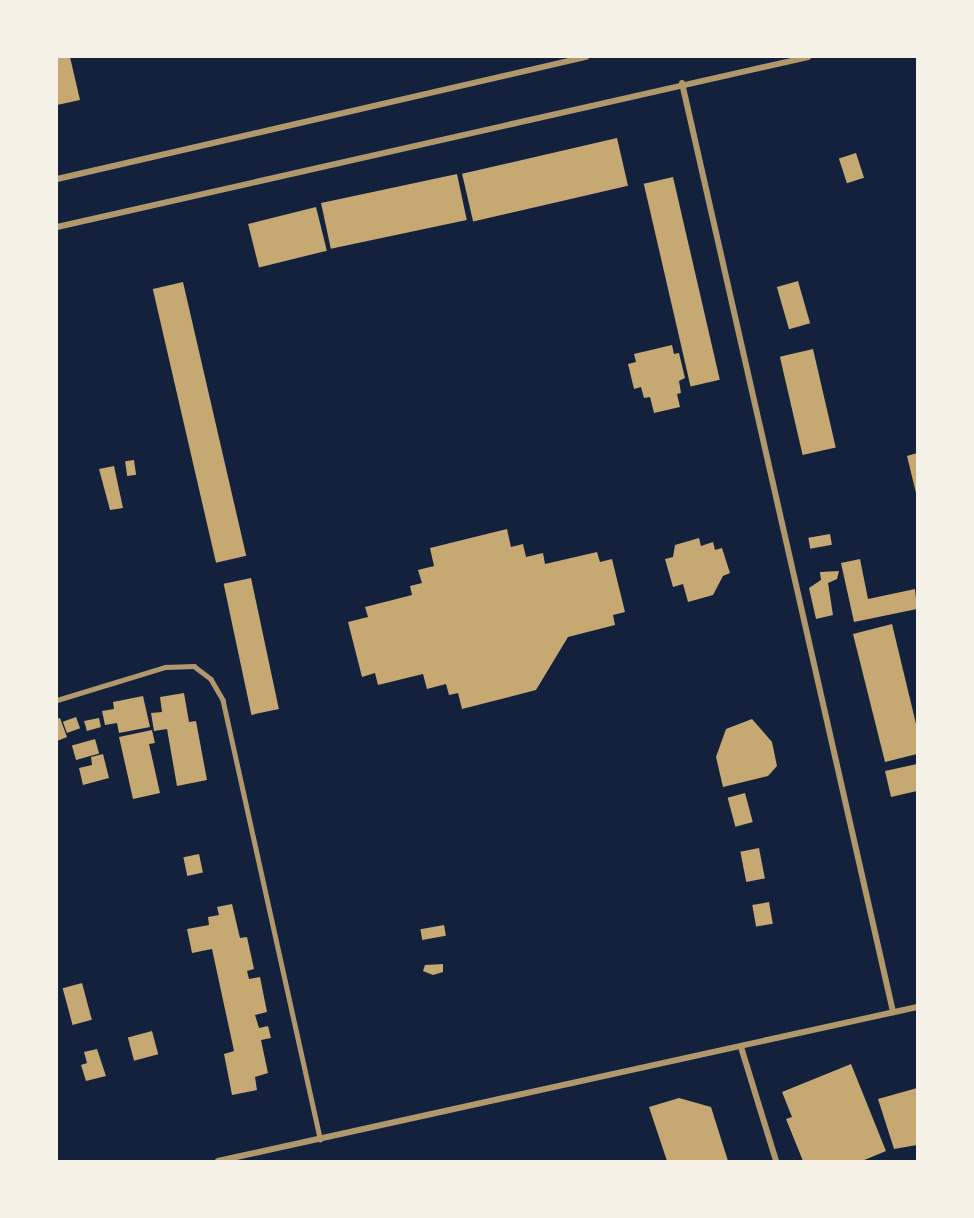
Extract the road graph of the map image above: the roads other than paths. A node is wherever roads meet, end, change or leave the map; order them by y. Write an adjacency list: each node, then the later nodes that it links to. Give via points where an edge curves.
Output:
1 (586, 57): 4 (street)
2 (808, 57): 3 (street)
3 (682, 83): 5 (street); 8 (street)
4 (57, 179)
5 (57, 227)
6 (57, 700): 10 (lane, via 165,668 194,666 211,679 223,700)
7 (917, 1008): 8 (street)
8 (893, 1012): 9 (street)
9 (741, 1047): 10 (street); 12 (street)
10 (320, 1139): 11 (street)
11 (218, 1161)
12 (776, 1161)

